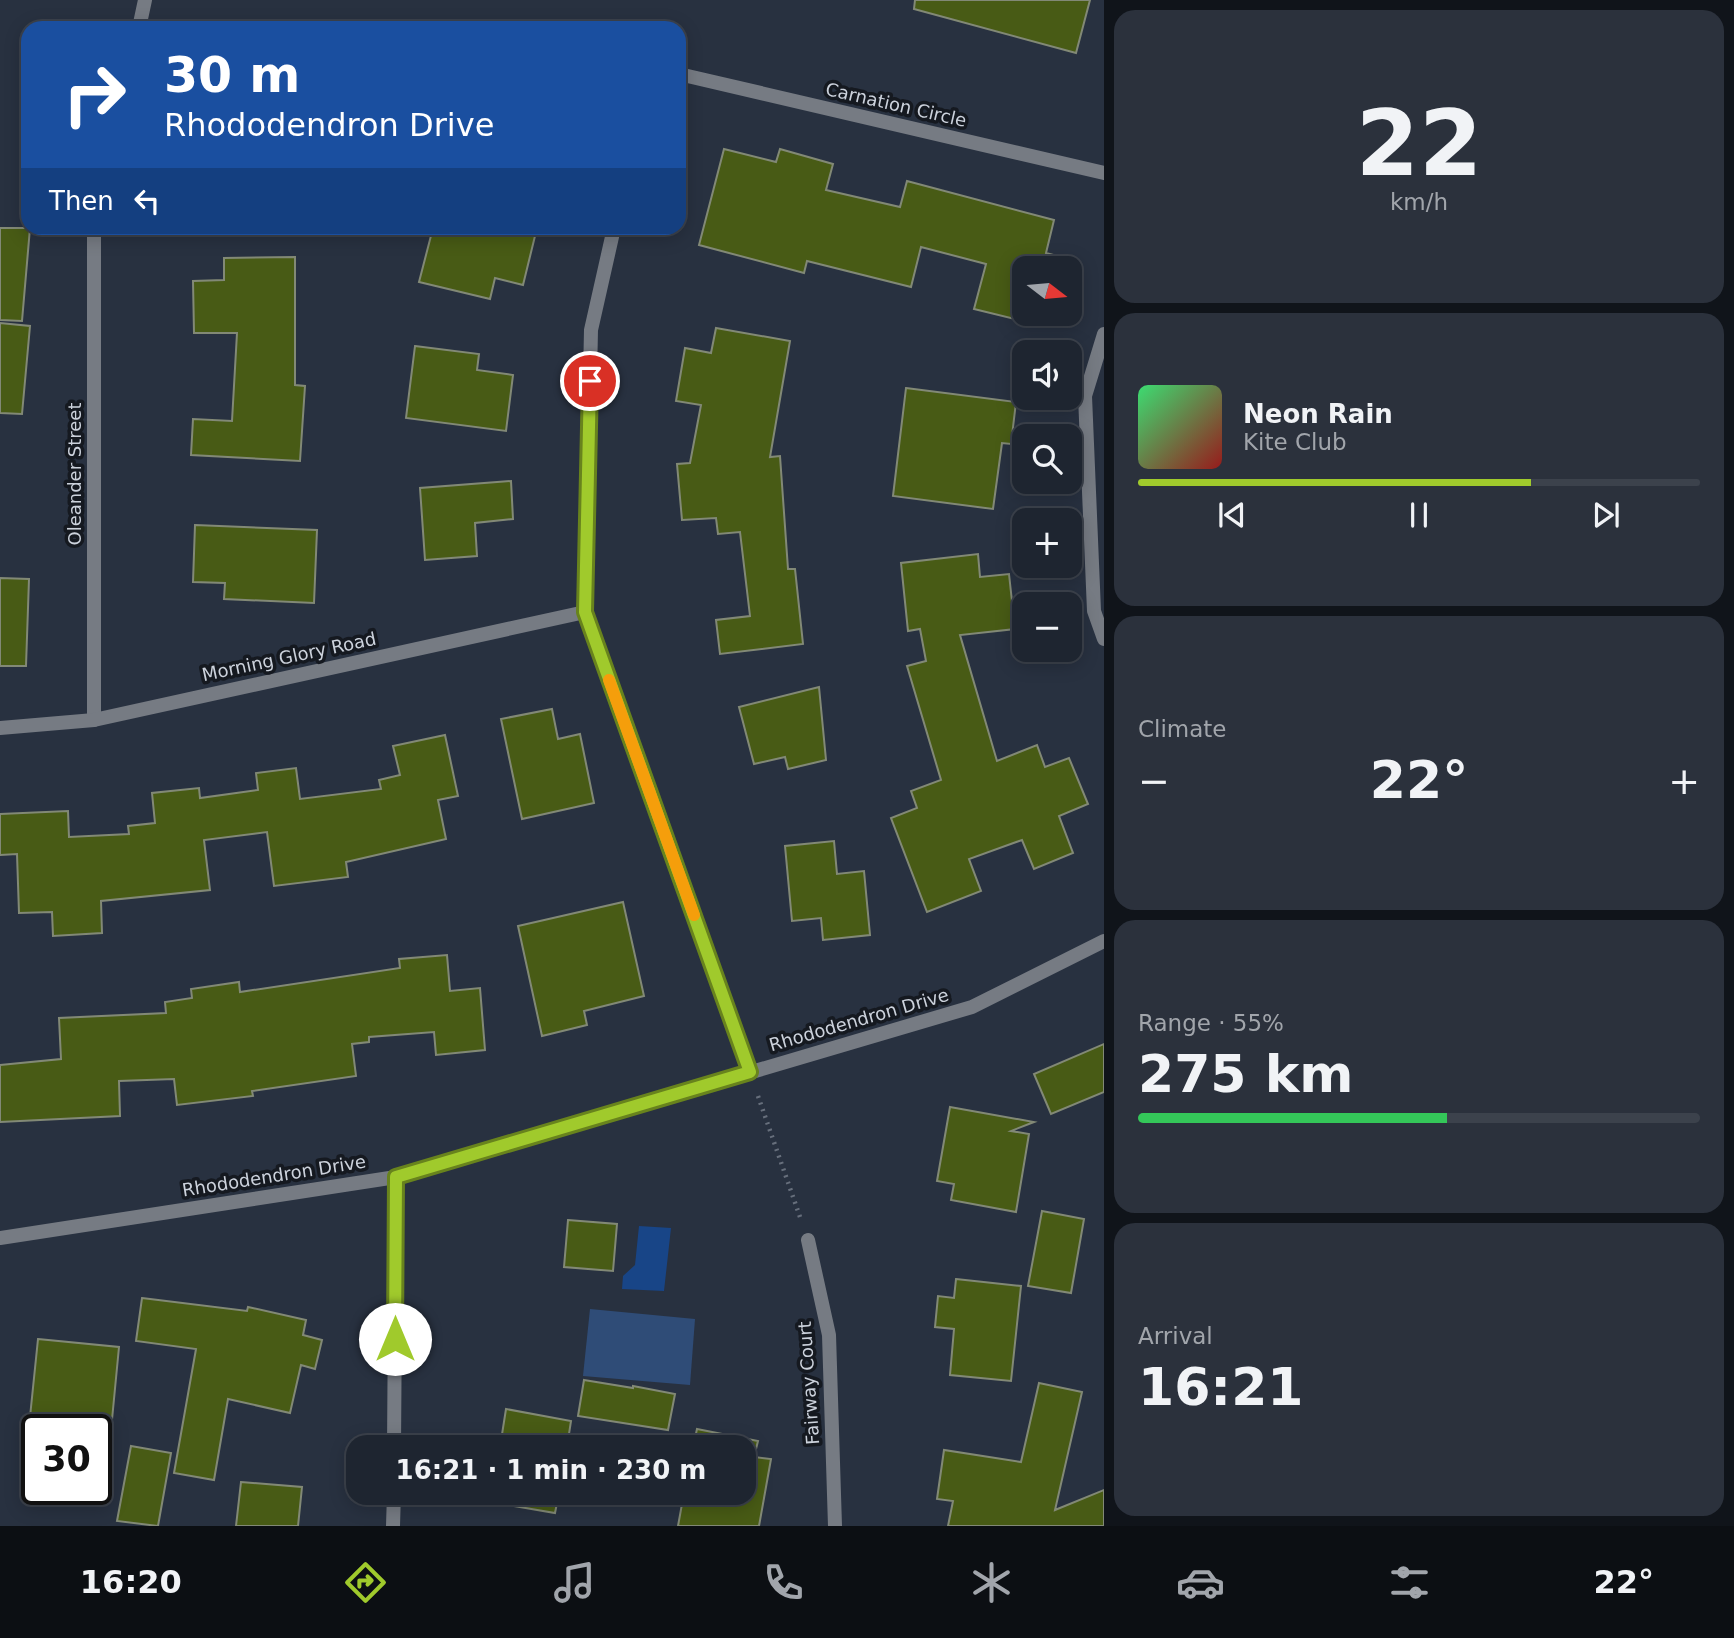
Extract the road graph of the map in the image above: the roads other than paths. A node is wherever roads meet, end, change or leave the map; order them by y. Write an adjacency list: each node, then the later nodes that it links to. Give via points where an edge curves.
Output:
1 (145, 0): 2 (street)
2 (140, 21)
3 (686, 76): 4 (street, Carnation Circle)
4 (1104, 173)
5 (94, 235): 10 (street, Oleander Street)
6 (612, 235): 8 (street, via 591,330)
7 (1104, 334): 9 (street, via 1085,396 1094,611)
8 (585, 612): 10 (street, Morning Glory Road); 13 (street)
9 (1104, 639)
10 (94, 720): 11 (street, Morning Glory Road)
11 (0, 728)
12 (1104, 941): 13 (street, Rhododendron Drive, via 972,1007)
13 (750, 1072): 14 (street, Rhododendron Drive)
14 (396, 1177): 15 (street, Rhododendron Drive); 17 (street)
15 (0, 1238)
16 (807, 1240): 20 (street, Fairway Court, via 829,1335)
17 (394, 1435)
18 (394, 1505): 19 (street)
19 (393, 1526)
20 (835, 1526)

